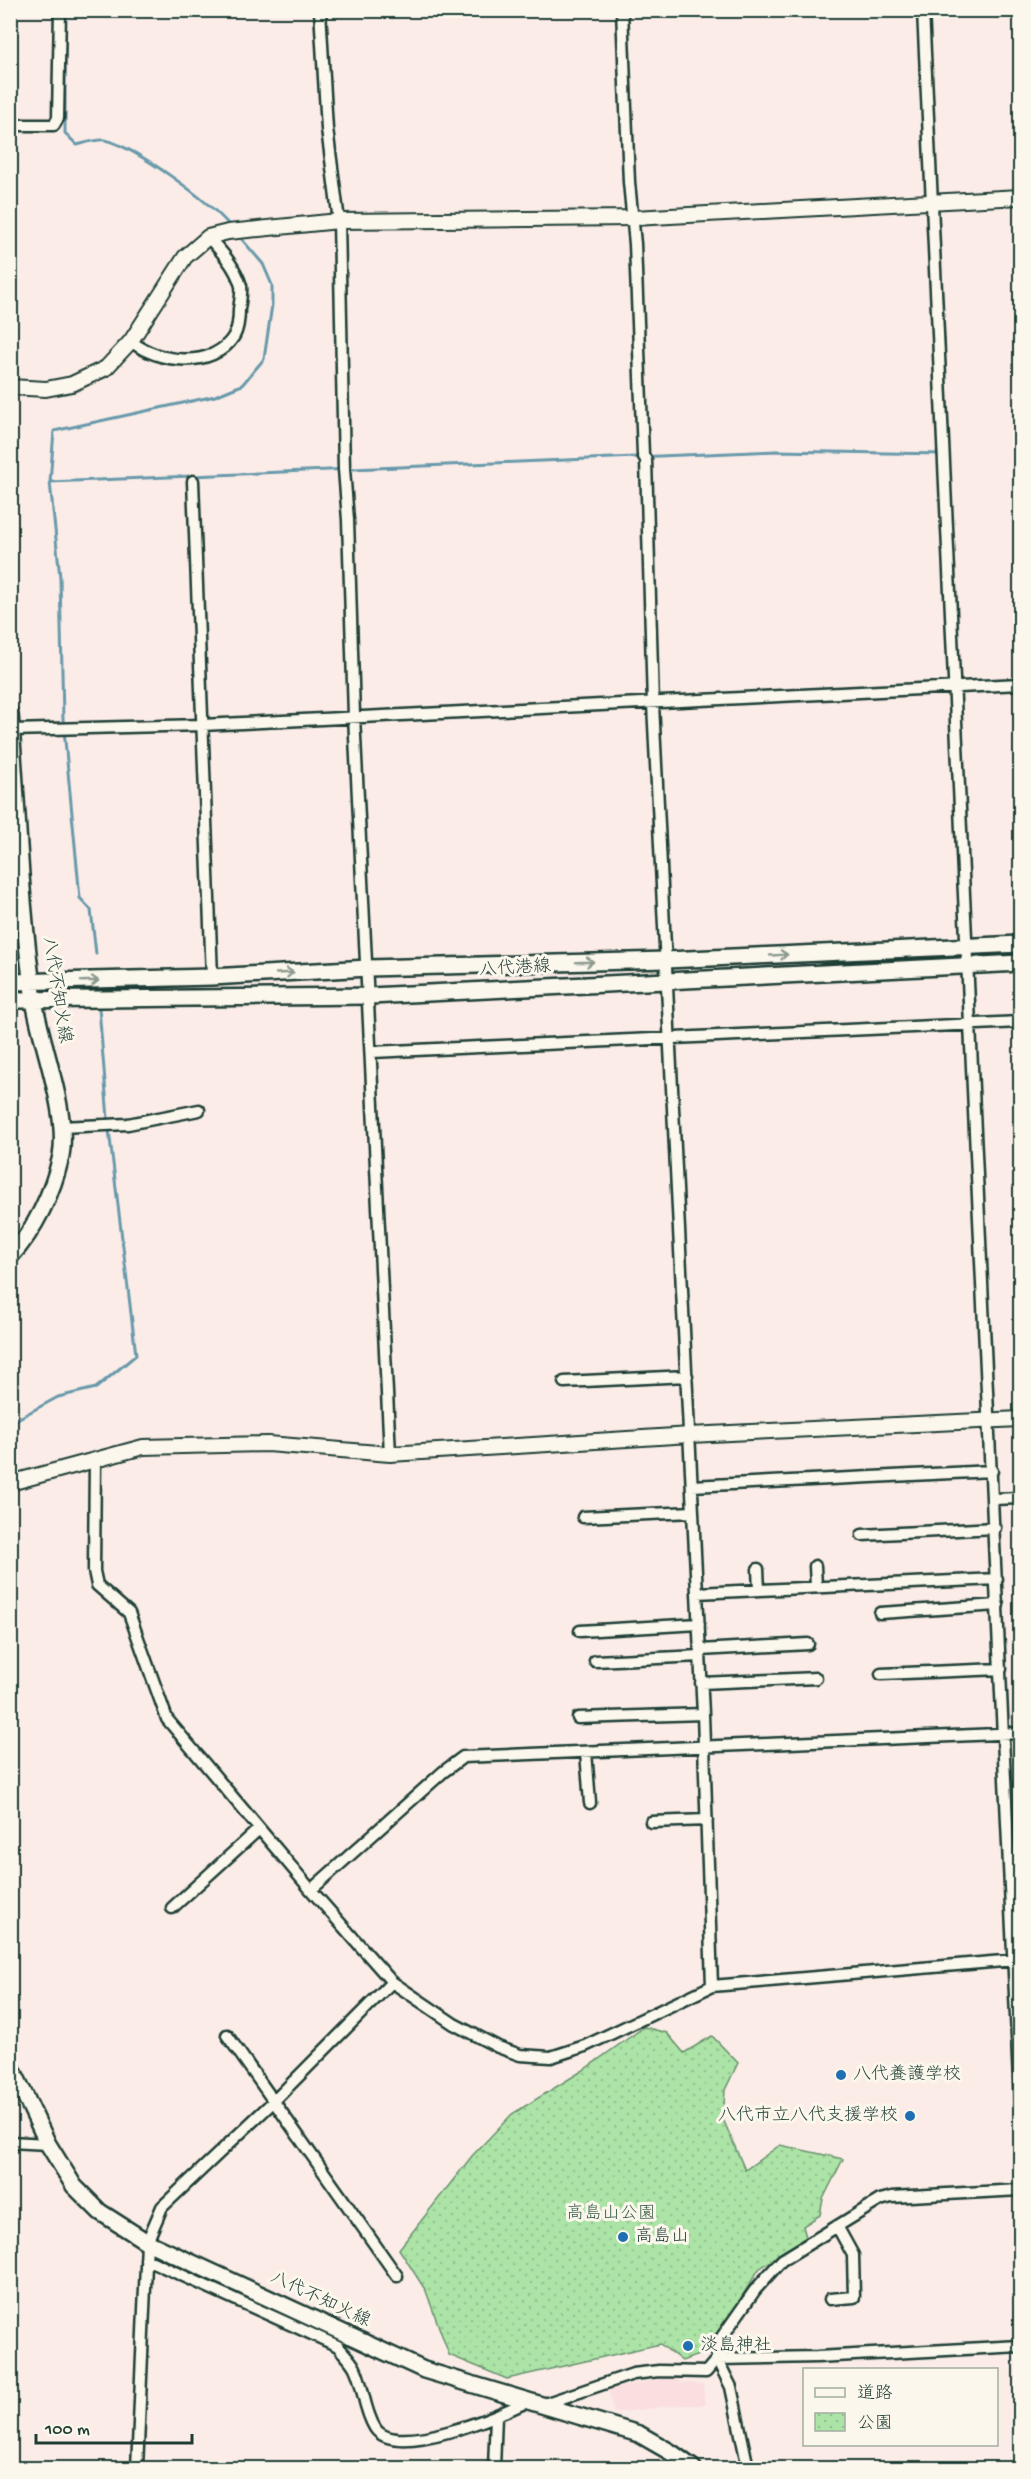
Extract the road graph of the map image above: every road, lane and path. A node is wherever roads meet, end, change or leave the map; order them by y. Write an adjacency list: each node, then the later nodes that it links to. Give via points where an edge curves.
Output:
1 (60, 10): 5 (street, via 58,118 54,126)
2 (320, 10): 9 (street, via 327,129)
3 (622, 10): 8 (street)
4 (923, 10): 7 (street)
5 (10, 125)
6 (1020, 197): 7 (street)
7 (931, 201): 8 (street); 15 (street)
8 (634, 218): 9 (street); 16 (street, via 646,460)
9 (339, 221): 10 (street); 18 (street)
10 (218, 235): 11 (street, via 185,257); 11 (street, via 241,287 234,336 223,348 200,360 167,358)
11 (130, 341): 12 (street, via 106,368 72,384 46,389)
12 (10, 387)
13 (193, 481): 19 (street)
14 (1020, 684): 15 (street)
15 (954, 687): 16 (street); 22 (street)
16 (652, 704): 18 (street); 23 (street)
17 (10, 714): 20 (main road, 八代不知火線)
18 (354, 716): 19 (street); 26 (street)
19 (202, 725): 20 (street); 27 (street)
20 (12, 730): 30 (main road, 八代不知火線, via 22,898)
21 (1020, 944): 22 (main road, 八代港線)
22 (966, 946): 23 (main road, 八代港線, one-way to 22); 25 (street)
23 (666, 960): 26 (main road, 八代港線, one-way to 23); 28 (street)
24 (1020, 963): 25 (main road, 八代港線)
25 (967, 965): 28 (main road, 八代港線); 35 (street)
26 (368, 968): 27 (main road, 八代港線, one-way to 26); 31 (street)
27 (212, 977): 30 (main road, 八代港線, one-way to 27)
28 (667, 980): 31 (main road, 八代港線); 36 (street)
29 (10, 982): 30 (main road, 八代港線)
30 (33, 983): 33 (main road, 八代不知火線)
31 (370, 996): 33 (main road, 八代港線); 37 (street)
32 (10, 1000): 33 (main road, 八代港線)
33 (34, 1001): 39 (main road, 八代不知火線)
34 (1020, 1022): 35 (street)
35 (969, 1024): 36 (street); 44 (street)
36 (670, 1038): 37 (street); 41 (street)
37 (372, 1053): 46 (street)
38 (199, 1110): 39 (street, via 128,1124)
39 (60, 1127): 40 (main road, 八代不知火線, via 61,1155 44,1205)
40 (10, 1257)
41 (687, 1376): 42 (street); 45 (street)
42 (564, 1382)
43 (1020, 1419): 44 (street)
44 (989, 1420): 45 (street); 48 (street)
45 (690, 1436): 46 (street); 50 (street)
46 (390, 1454): 47 (street, via 268,1444 143,1447)
47 (95, 1459): 49 (street); 83 (street, via 97,1585 129,1613 167,1719)
48 (992, 1471): 50 (street); 52 (street)
49 (10, 1484)
50 (692, 1486): 53 (street)
51 (1020, 1498): 52 (street)
52 (993, 1499): 55 (street)
53 (693, 1512): 54 (street); 62 (street)
54 (583, 1518)
55 (994, 1528): 56 (street); 59 (street)
56 (862, 1535)
57 (815, 1566): 60 (street)
58 (758, 1569): 61 (street)
59 (997, 1579): 60 (street); 63 (street)
60 (816, 1587): 61 (street)
61 (759, 1590): 62 (street)
62 (697, 1593): 65 (street)
63 (998, 1605): 64 (street); 70 (street)
64 (880, 1613)
65 (699, 1624): 66 (street); 68 (street)
66 (580, 1631)
67 (808, 1644): 68 (street)
68 (700, 1653): 69 (street); 73 (street)
69 (595, 1661)
70 (1001, 1669): 71 (street); 77 (street)
71 (881, 1674)
72 (816, 1678): 73 (street)
73 (701, 1683): 74 (street)
74 (703, 1714): 75 (street); 78 (street)
75 (578, 1718)
76 (1020, 1733): 77 (street)
77 (1005, 1734): 78 (street); 86 (street)
78 (705, 1748): 79 (street); 81 (street)
79 (586, 1752): 80 (street); 84 (street, via 462,1757)
80 (590, 1803)
81 (707, 1820): 82 (street); 88 (street)
82 (651, 1822)
83 (259, 1828): 84 (street); 85 (street)
84 (311, 1890): 87 (street)
85 (172, 1908)
86 (1015, 1960): 88 (street); 92 (street)
87 (392, 1982): 88 (street, via 454,2024 498,2047 539,2057 585,2046); 91 (street)
88 (712, 1986)
89 (227, 2035): 91 (street)
90 (10, 2064): 94 (main road, 八代不知火線)
91 (274, 2101): 97 (street, via 162,2207); 99 (street)
92 (1020, 2103)
93 (10, 2142): 94 (street)
94 (48, 2144): 97 (main road, 八代不知火線, via 86,2200)
95 (1020, 2190): 96 (street, via 892,2197)
96 (837, 2226): 100 (street, via 853,2255 854,2297); 102 (street, via 782,2260 717,2344)
97 (147, 2242): 98 (street); 103 (main road, 八代不知火線, via 424,2370)
98 (146, 2259): 104 (street, via 338,2346 355,2368 365,2409 377,2431 388,2439 416,2440); 105 (street)
99 (397, 2276)
100 (830, 2299)
101 (1020, 2346): 102 (street)
102 (717, 2359): 103 (street, via 706,2372 633,2374); 108 (street, via 731,2387)
103 (533, 2403): 104 (street); 107 (main road, 八代不知火線, via 639,2434)
104 (496, 2416): 106 (street)
105 (136, 2469)
106 (494, 2469)
107 (693, 2469)
108 (748, 2469)

